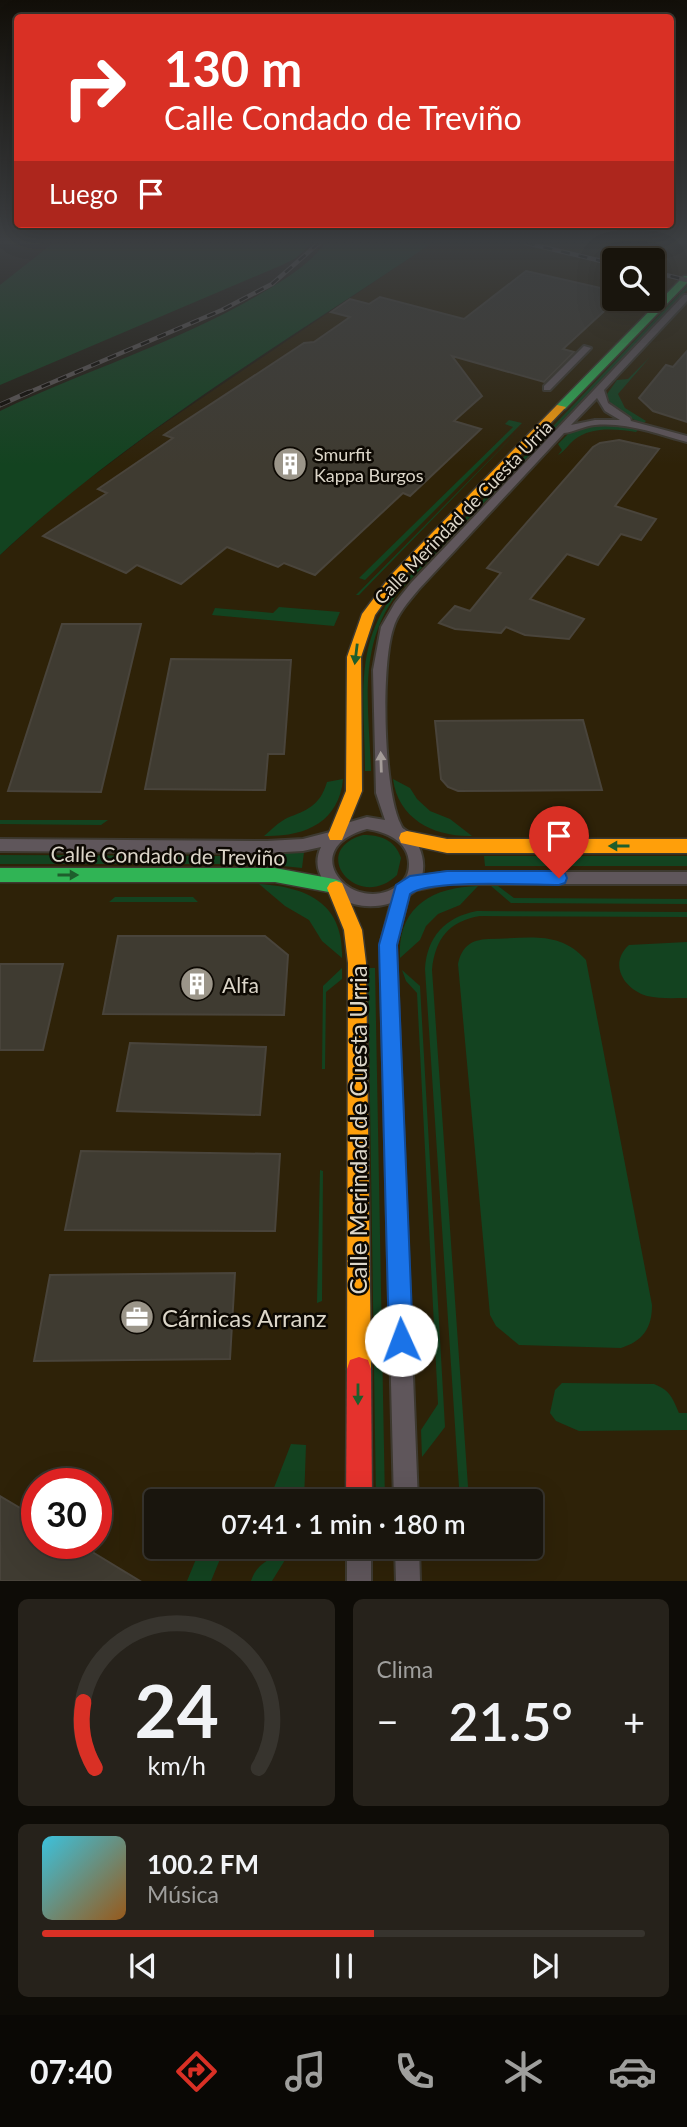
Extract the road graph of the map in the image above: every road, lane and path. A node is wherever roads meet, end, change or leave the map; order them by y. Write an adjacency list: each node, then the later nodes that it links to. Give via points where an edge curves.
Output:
1 (649, 317): 10 (street, Calle Merindad de Cuesta Urria, one-way to 10, via 373,605 354,657 354,791)
2 (668, 317): 5 (street, Calle Merindad de Cuesta Urria)
3 (587, 348): 4 (street)
4 (547, 388)
5 (600, 390): 6 (street, via 608,409); 7 (street, Calle Merindad de Cuesta Urria)
6 (645, 427): 7 (street, via 594,422); 8 (street)
7 (558, 435): 9 (street, Calle Merindad de Cuesta Urria, one-way to 7, via 383,793 379,670 387,626 415,586)
8 (687, 439)
9 (401, 833): 10 (street, via 367,823 349,826); 12 (street, one-way to 9, via 447,846); 16 (street, via 418,858 415,875)
10 (334, 836): 11 (street, Calle Condado de Treviño, via 303,845 267,847); 15 (street, via 323,865)
11 (0, 845)
12 (687, 846)
13 (0, 874): 15 (street, Calle Condado de Treviño, one-way to 15, via 275,875)
14 (687, 878): 16 (street, via 447,878)
15 (335, 887): 16 (street, via 367,901 384,900); 17 (street, Calle Merindad de Cuesta Urria, one-way to 17, via 353,930 356,963)
16 (406, 887): 18 (street, Calle Merindad de Cuesta Urria, via 388,945)
17 (359, 1489)
18 (406, 1489)
19 (359, 1559): 21 (street)
20 (407, 1559): 22 (street)
21 (359, 1581)
22 (408, 1581)

